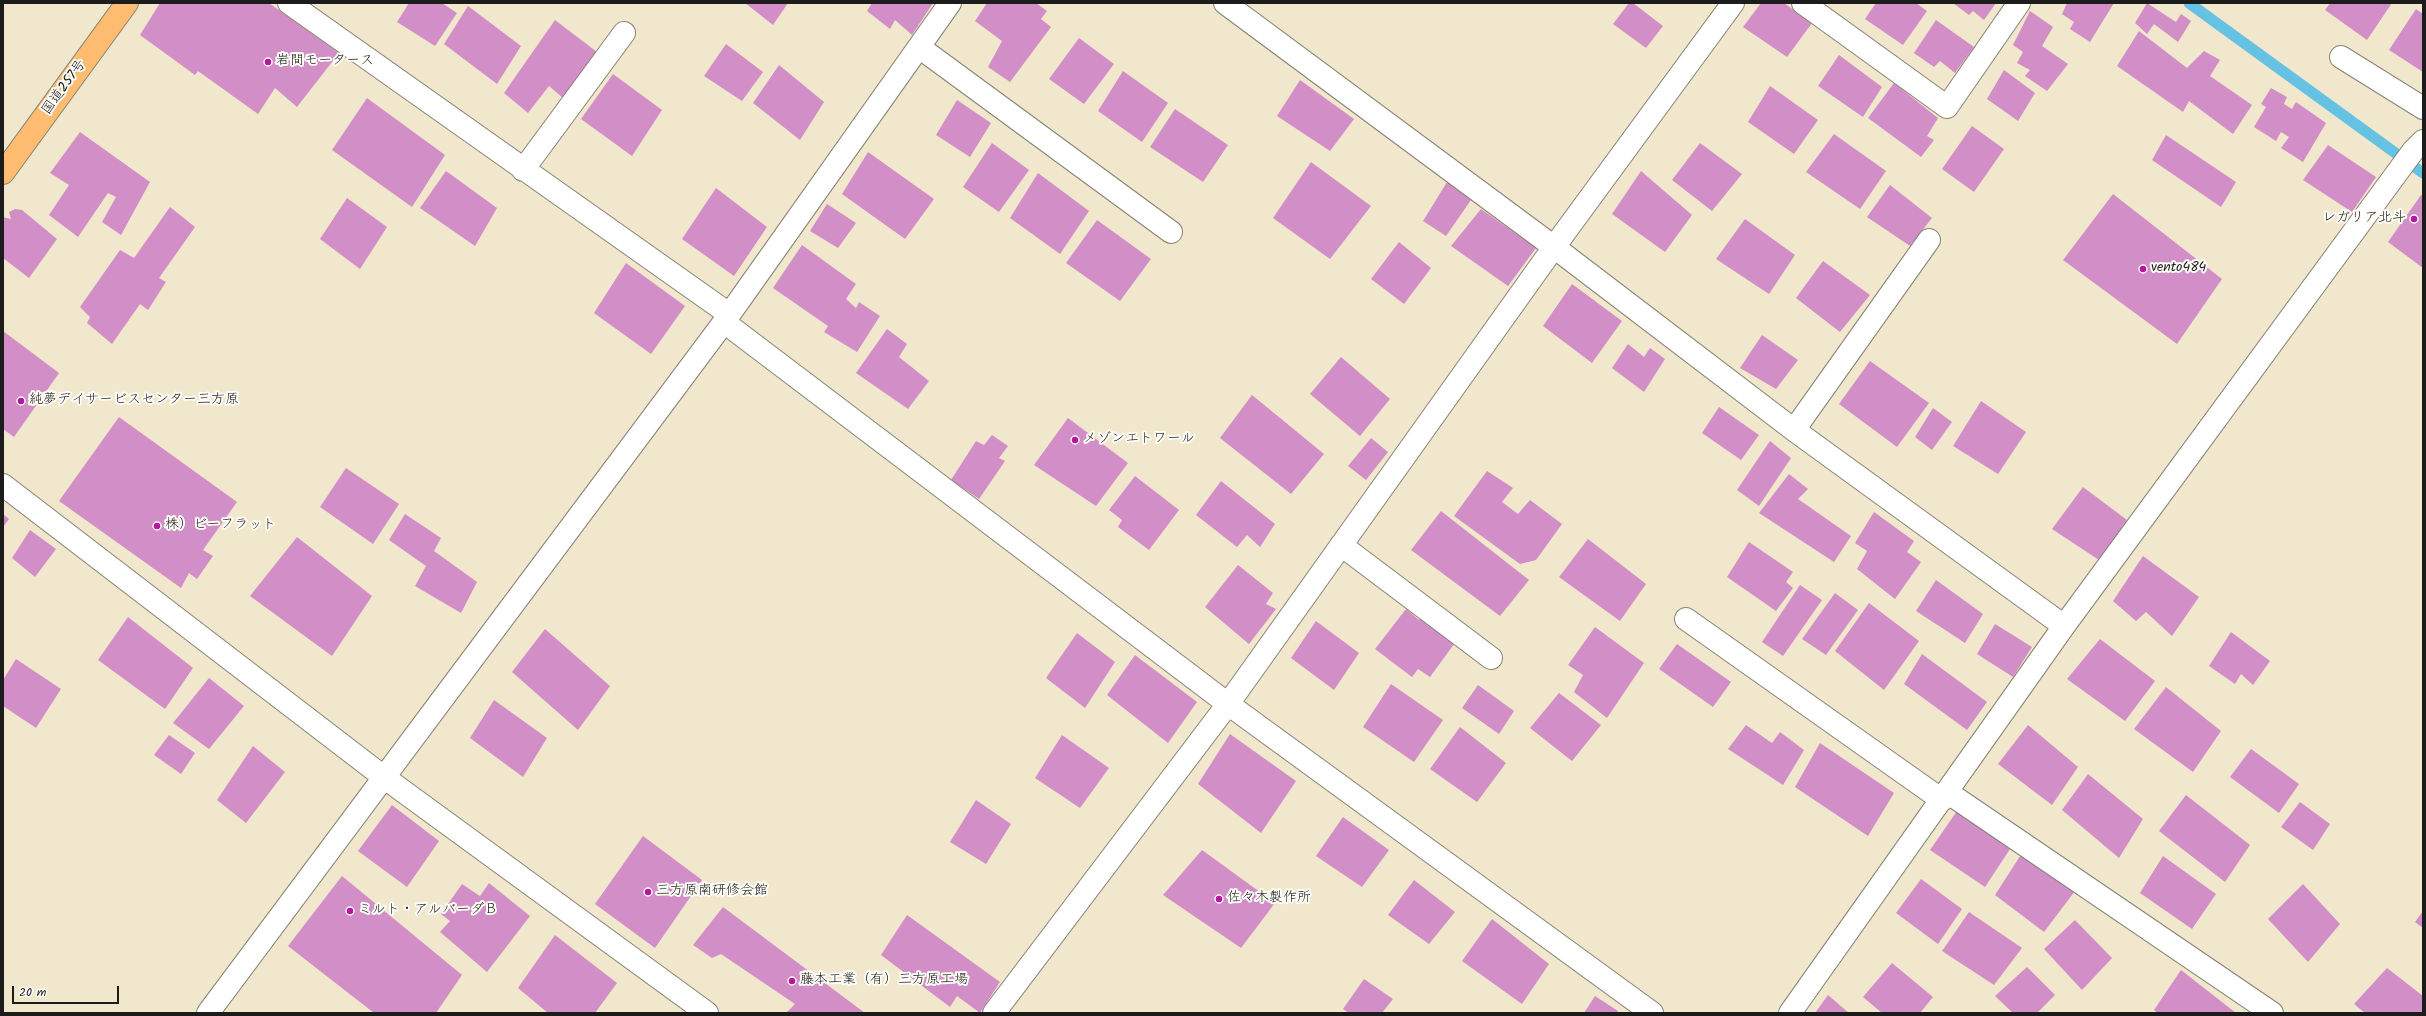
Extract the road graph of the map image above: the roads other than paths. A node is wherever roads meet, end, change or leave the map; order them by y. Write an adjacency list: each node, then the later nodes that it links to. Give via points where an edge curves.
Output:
1 (126, 3): 14 (highway, 国道257号)
2 (289, 3): 13 (street)
3 (950, 3): 9 (street)
4 (1225, 3): 17 (street)
5 (1733, 3): 17 (street)
6 (1803, 3): 7 (street, via 1947,106)
7 (2019, 3)
8 (624, 33): 13 (street)
9 (919, 47): 15 (street); 18 (street)
10 (2341, 57): 11 (street)
11 (2423, 108)
12 (2418, 146): 23 (street)
13 (523, 170): 18 (street)
14 (3, 172)
15 (1171, 232)
16 (1929, 240): 19 (street)
17 (1554, 247): 19 (street); 21 (street)
18 (726, 318): 25 (street); 26 (street)
19 (1794, 430): 23 (street)
20 (3, 485): 26 (street)
21 (1341, 545): 24 (street); 25 (street)
22 (1686, 619): 27 (street)
23 (2064, 626): 27 (street)
24 (1491, 658)
25 (1228, 704): 30 (street); 31 (street)
26 (385, 778): 28 (street); 29 (street)
27 (1945, 796): 32 (street); 33 (street)
28 (208, 1013)
29 (707, 1013)
30 (994, 1013)
31 (1652, 1013)
32 (1790, 1013)
33 (2272, 1013)

